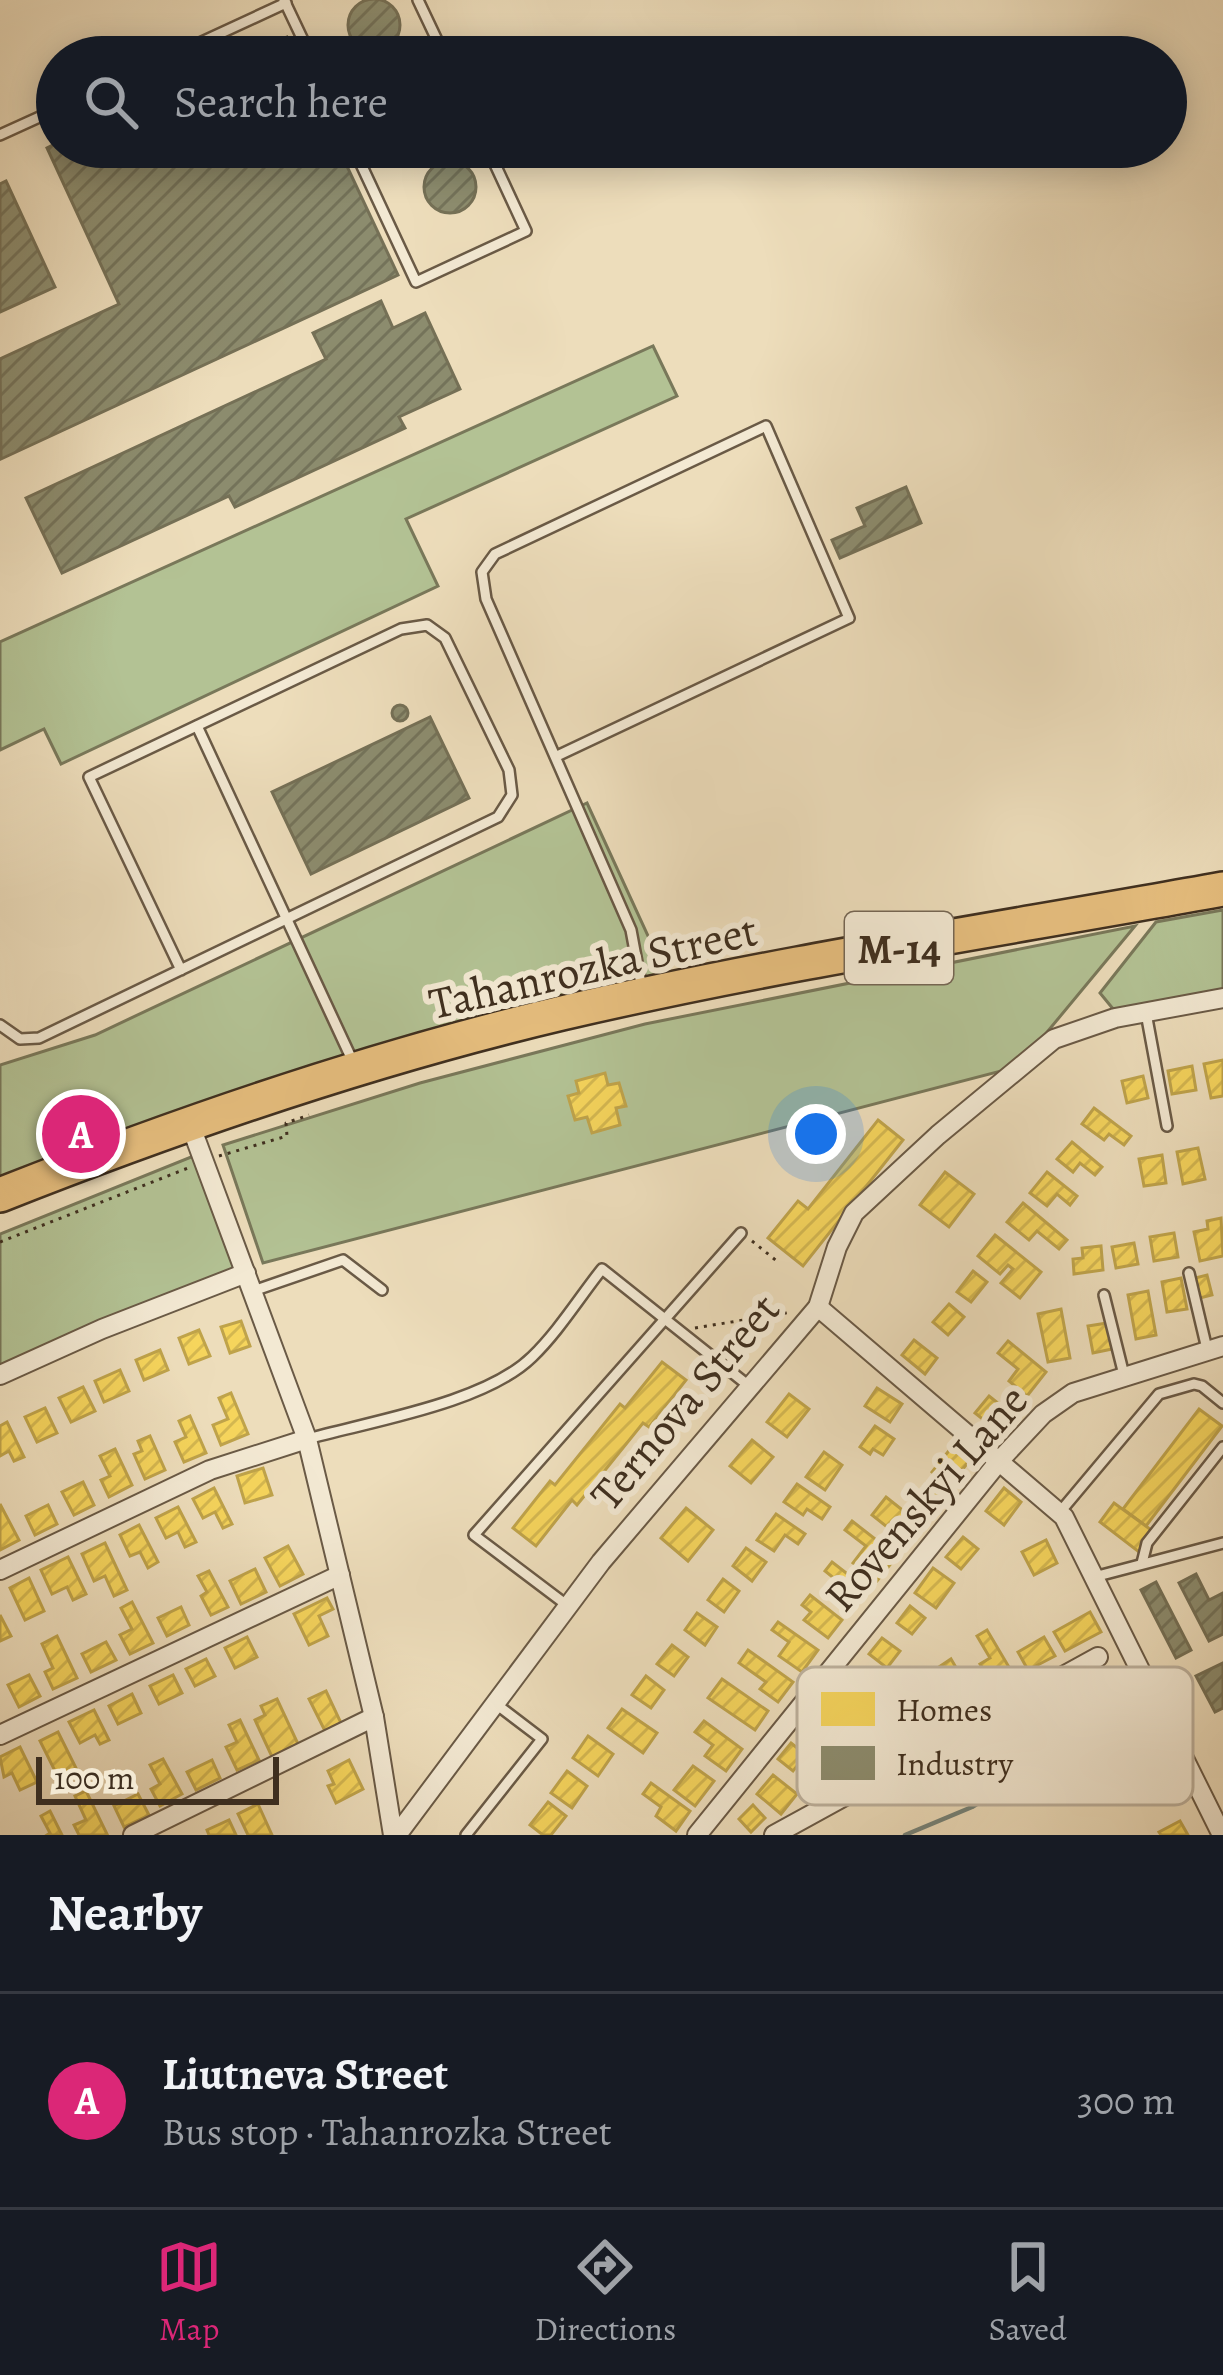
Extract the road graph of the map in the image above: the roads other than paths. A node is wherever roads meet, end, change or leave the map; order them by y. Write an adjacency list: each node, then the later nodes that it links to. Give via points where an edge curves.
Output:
1 (418, 0): 5 (lane)
2 (285, 2): 3 (lane); 4 (lane)
3 (213, 36)
4 (301, 36)
5 (435, 36)
6 (36, 119): 7 (lane)
7 (0, 135)
8 (362, 168): 9 (lane, via 416,282 526,231)
9 (497, 168)
10 (197, 726): 13 (lane); 13 (lane, via 401,629 427,625 445,638 500,751 512,795 498,817); 14 (lane, via 89,777)
11 (557, 756): 11 (lane, via 849,618 766,426 495,554 482,572 486,599); 15 (lane, via 631,930)
12 (1223, 889): 15 (highway, Tahanrozka Street / М-14)
13 (289, 918): 14 (lane); 19 (lane)
14 (181, 970): 18 (lane, via 39,1038 20,1039)
15 (643, 995): 19 (highway, Tahanrozka Street / М-14)
16 (1223, 998): 17 (street, Ternova Street)
17 (1145, 1012): 21 (lane); 28 (street, Ternova Street, via 1054,1039 878,1190 854,1213)
18 (0, 1025)
19 (357, 1071): 20 (highway, Tahanrozka Street / М-14)
20 (190, 1124): 22 (highway, Tahanrozka Street / М-14); 25 (street)
21 (1167, 1126)
22 (0, 1195)
23 (741, 1233): 29 (lane)
24 (1189, 1273): 30 (lane)
25 (250, 1282): 26 (lane, via 343,1260); 31 (street, via 102,1329); 35 (street)
26 (382, 1290)
27 (1104, 1295): 32 (lane)
28 (818, 1307): 33 (street, Ternova Street); 37 (street)
29 (665, 1319): 33 (lane); 35 (lane, via 602,1269 533,1356 506,1377); 44 (lane, via 474,1534)
30 (1215, 1348): 32 (street, Rovenskyi Lane)
31 (0, 1375)
32 (1124, 1376): 37 (street, Rovenskyi Lane, via 1057,1402)
33 (750, 1387): 44 (street, Ternova Street)
34 (1223, 1403): 38 (lane, via 1202,1386 1159,1394)
35 (307, 1438): 41 (street, via 210,1470); 42 (street)
36 (1223, 1447): 40 (lane, via 1147,1544)
37 (1000, 1460): 38 (street); 46 (street, Rovenskyi Lane)
38 (1060, 1513): 43 (street)
39 (1223, 1544): 40 (lane)
40 (1142, 1563): 43 (lane)
41 (0, 1570)
42 (340, 1575): 51 (street); 52 (street)
43 (1094, 1577): 48 (street)
44 (568, 1606): 49 (street, Ternova Street)
45 (1098, 1657): 47 (street)
46 (833, 1667)
47 (1080, 1667)
48 (1139, 1667)
49 (496, 1704): 56 (street, Ternova Street); 57 (lane, via 542,1739)
50 (797, 1712): 58 (street, Rovenskyi Lane)
51 (374, 1718): 55 (street); 56 (street)
52 (0, 1736)
53 (1193, 1777): 60 (street)
54 (829, 1805): 59 (street)
55 (133, 1835)
56 (395, 1835)
57 (466, 1835)
58 (698, 1835)
59 (774, 1835)
60 (1222, 1835)

